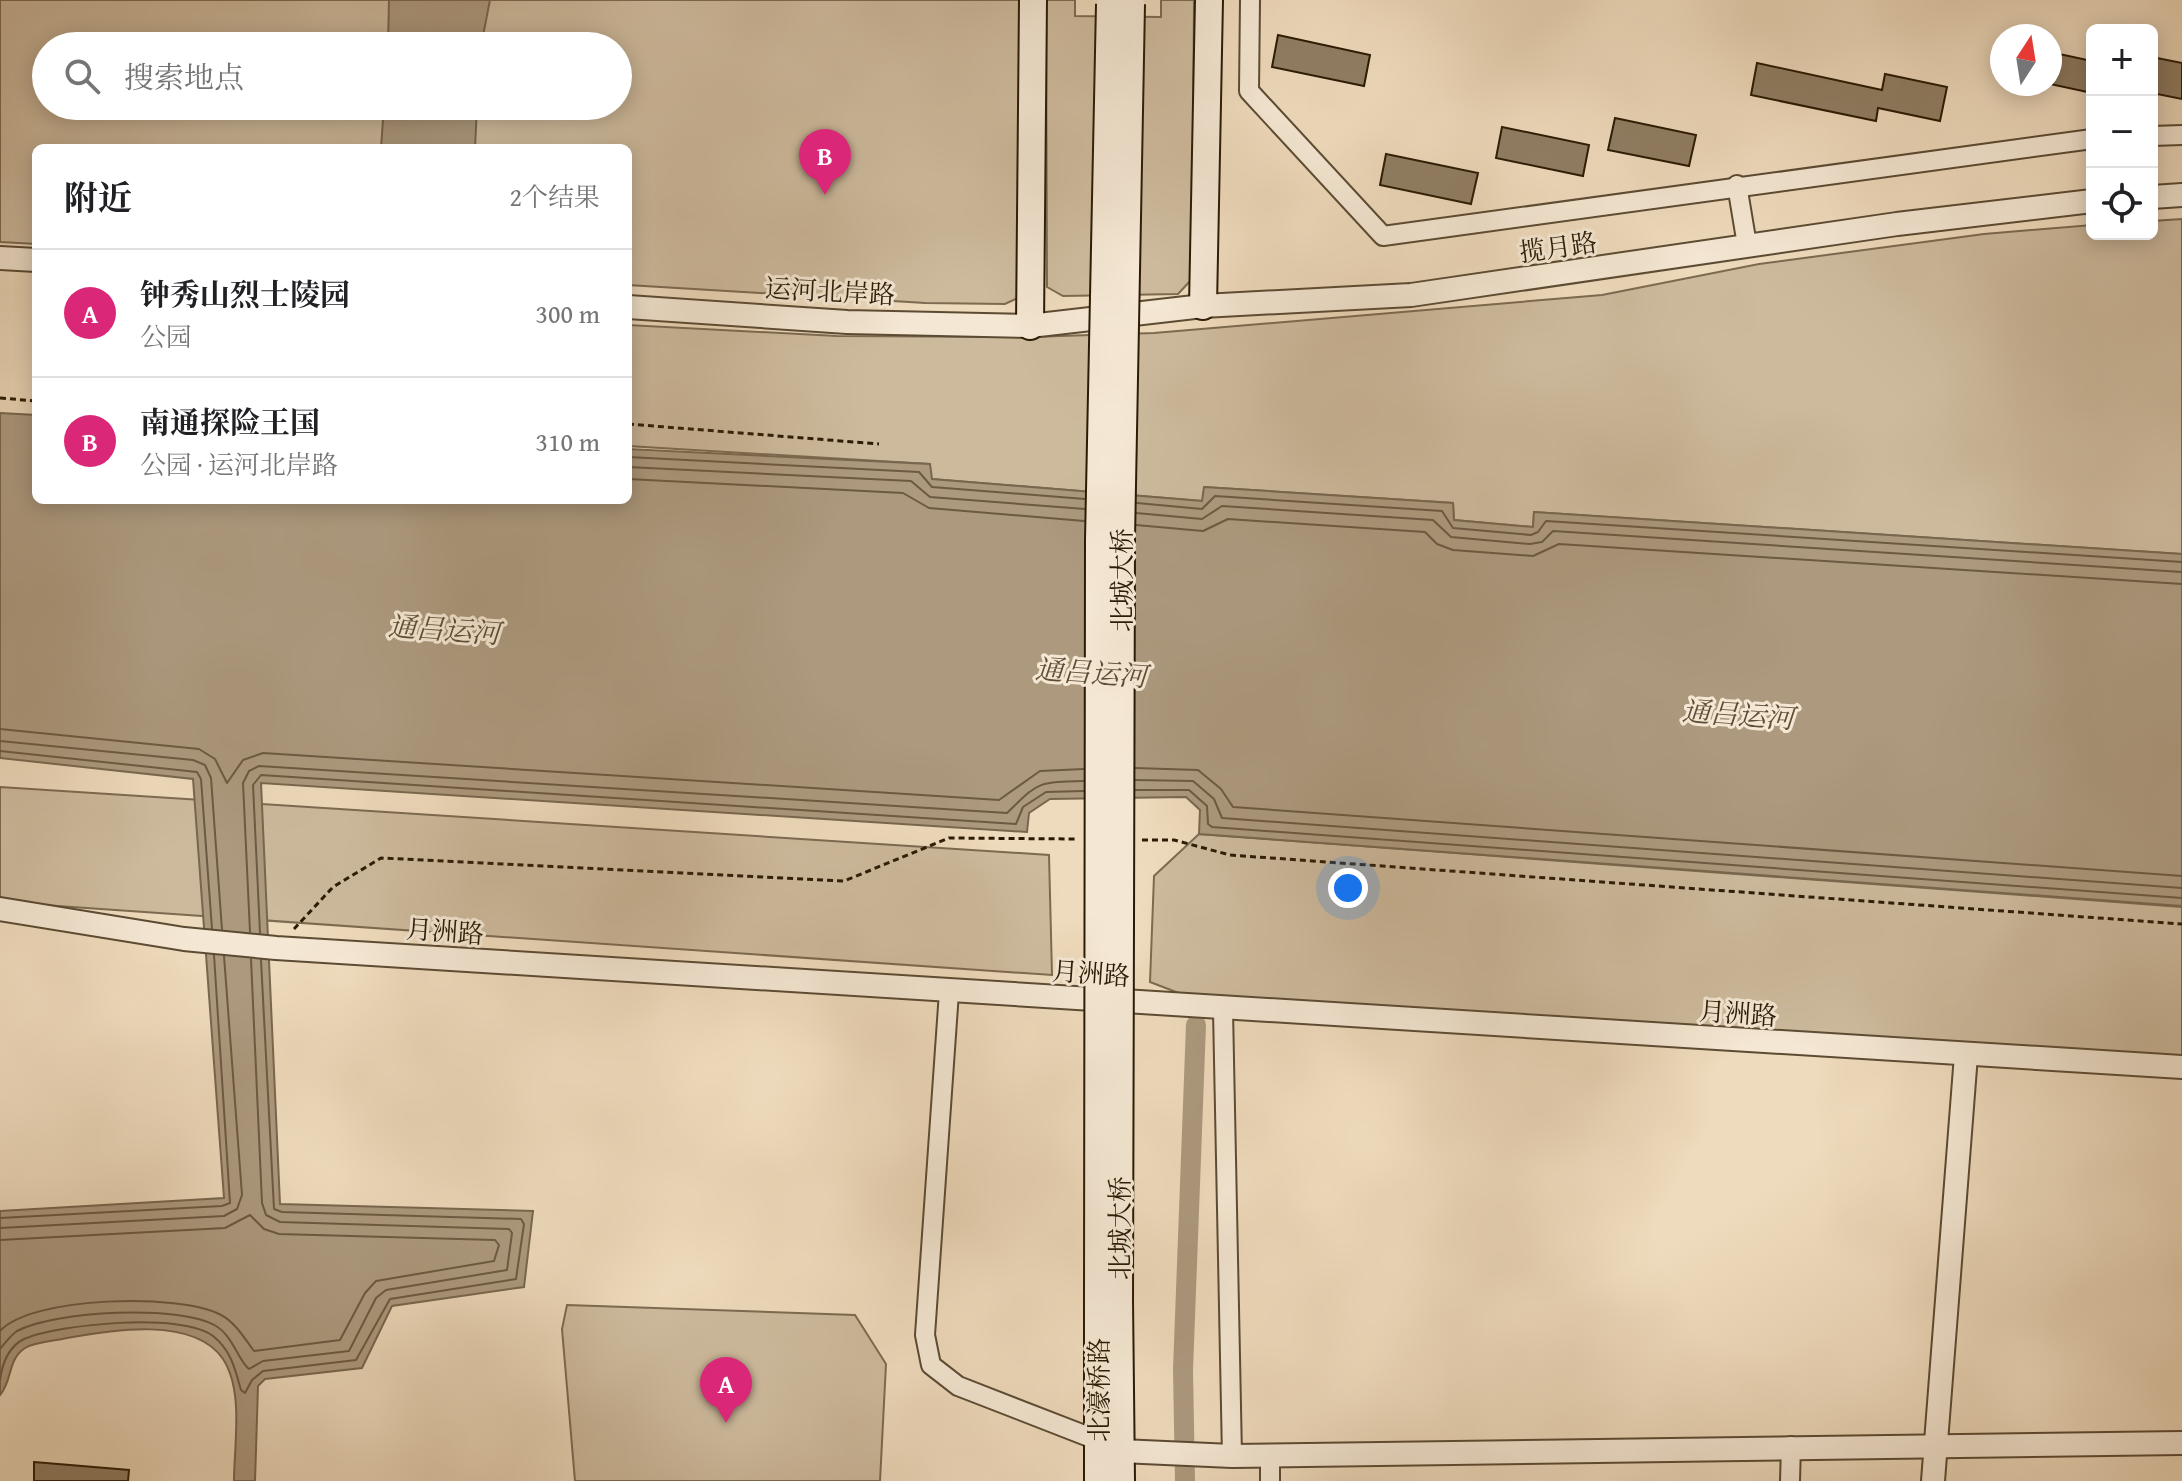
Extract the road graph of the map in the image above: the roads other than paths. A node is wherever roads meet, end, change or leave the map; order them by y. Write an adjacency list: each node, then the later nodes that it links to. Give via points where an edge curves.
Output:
1 (1033, 0): 17 (main road)
2 (1209, 0): 15 (main road)
3 (1250, 0): 8 (street, via 1249,91 1383,236)
4 (1121, 2): 23 (main road, 北城大桥, bridge, via 1121,539)
5 (2182, 135): 6 (street)
6 (2158, 136)
7 (2086, 140): 8 (street)
8 (1737, 185): 12 (street)
9 (2182, 195): 10 (street)
10 (2158, 197)
11 (2086, 201): 12 (street, 揽月路)
12 (1747, 245): 15 (street, 揽月路, via 1411,295)
13 (0, 258): 14 (street)
14 (32, 260)
15 (1203, 306): 17 (street, 揽月路)
16 (632, 307): 17 (street, 运河北岸路, via 847,322)
17 (1030, 326)
18 (0, 909): 19 (street, 月洲路, via 276,948)
19 (949, 992): 20 (street, 月洲路); 25 (street, via 925,1335 931,1365 958,1386)
20 (1223, 1010): 21 (street, 月洲路); 28 (street)
21 (1966, 1055): 22 (street, 月洲路); 27 (street)
22 (2182, 1067)
23 (1108, 1300): 25 (main road, 北濠桥路)
24 (2182, 1443): 27 (street)
25 (1109, 1446): 28 (street); 30 (main road, 北濠桥路); 31 (main road, 北濠桥路)
26 (1791, 1446): 27 (street); 29 (street); 33 (street)
27 (1938, 1448): 34 (street)
28 (1232, 1456): 29 (street)
29 (1270, 1456): 32 (street)
30 (1098, 1481)
31 (1121, 1481)
32 (1270, 1481)
33 (1790, 1481)
34 (1933, 1481)

